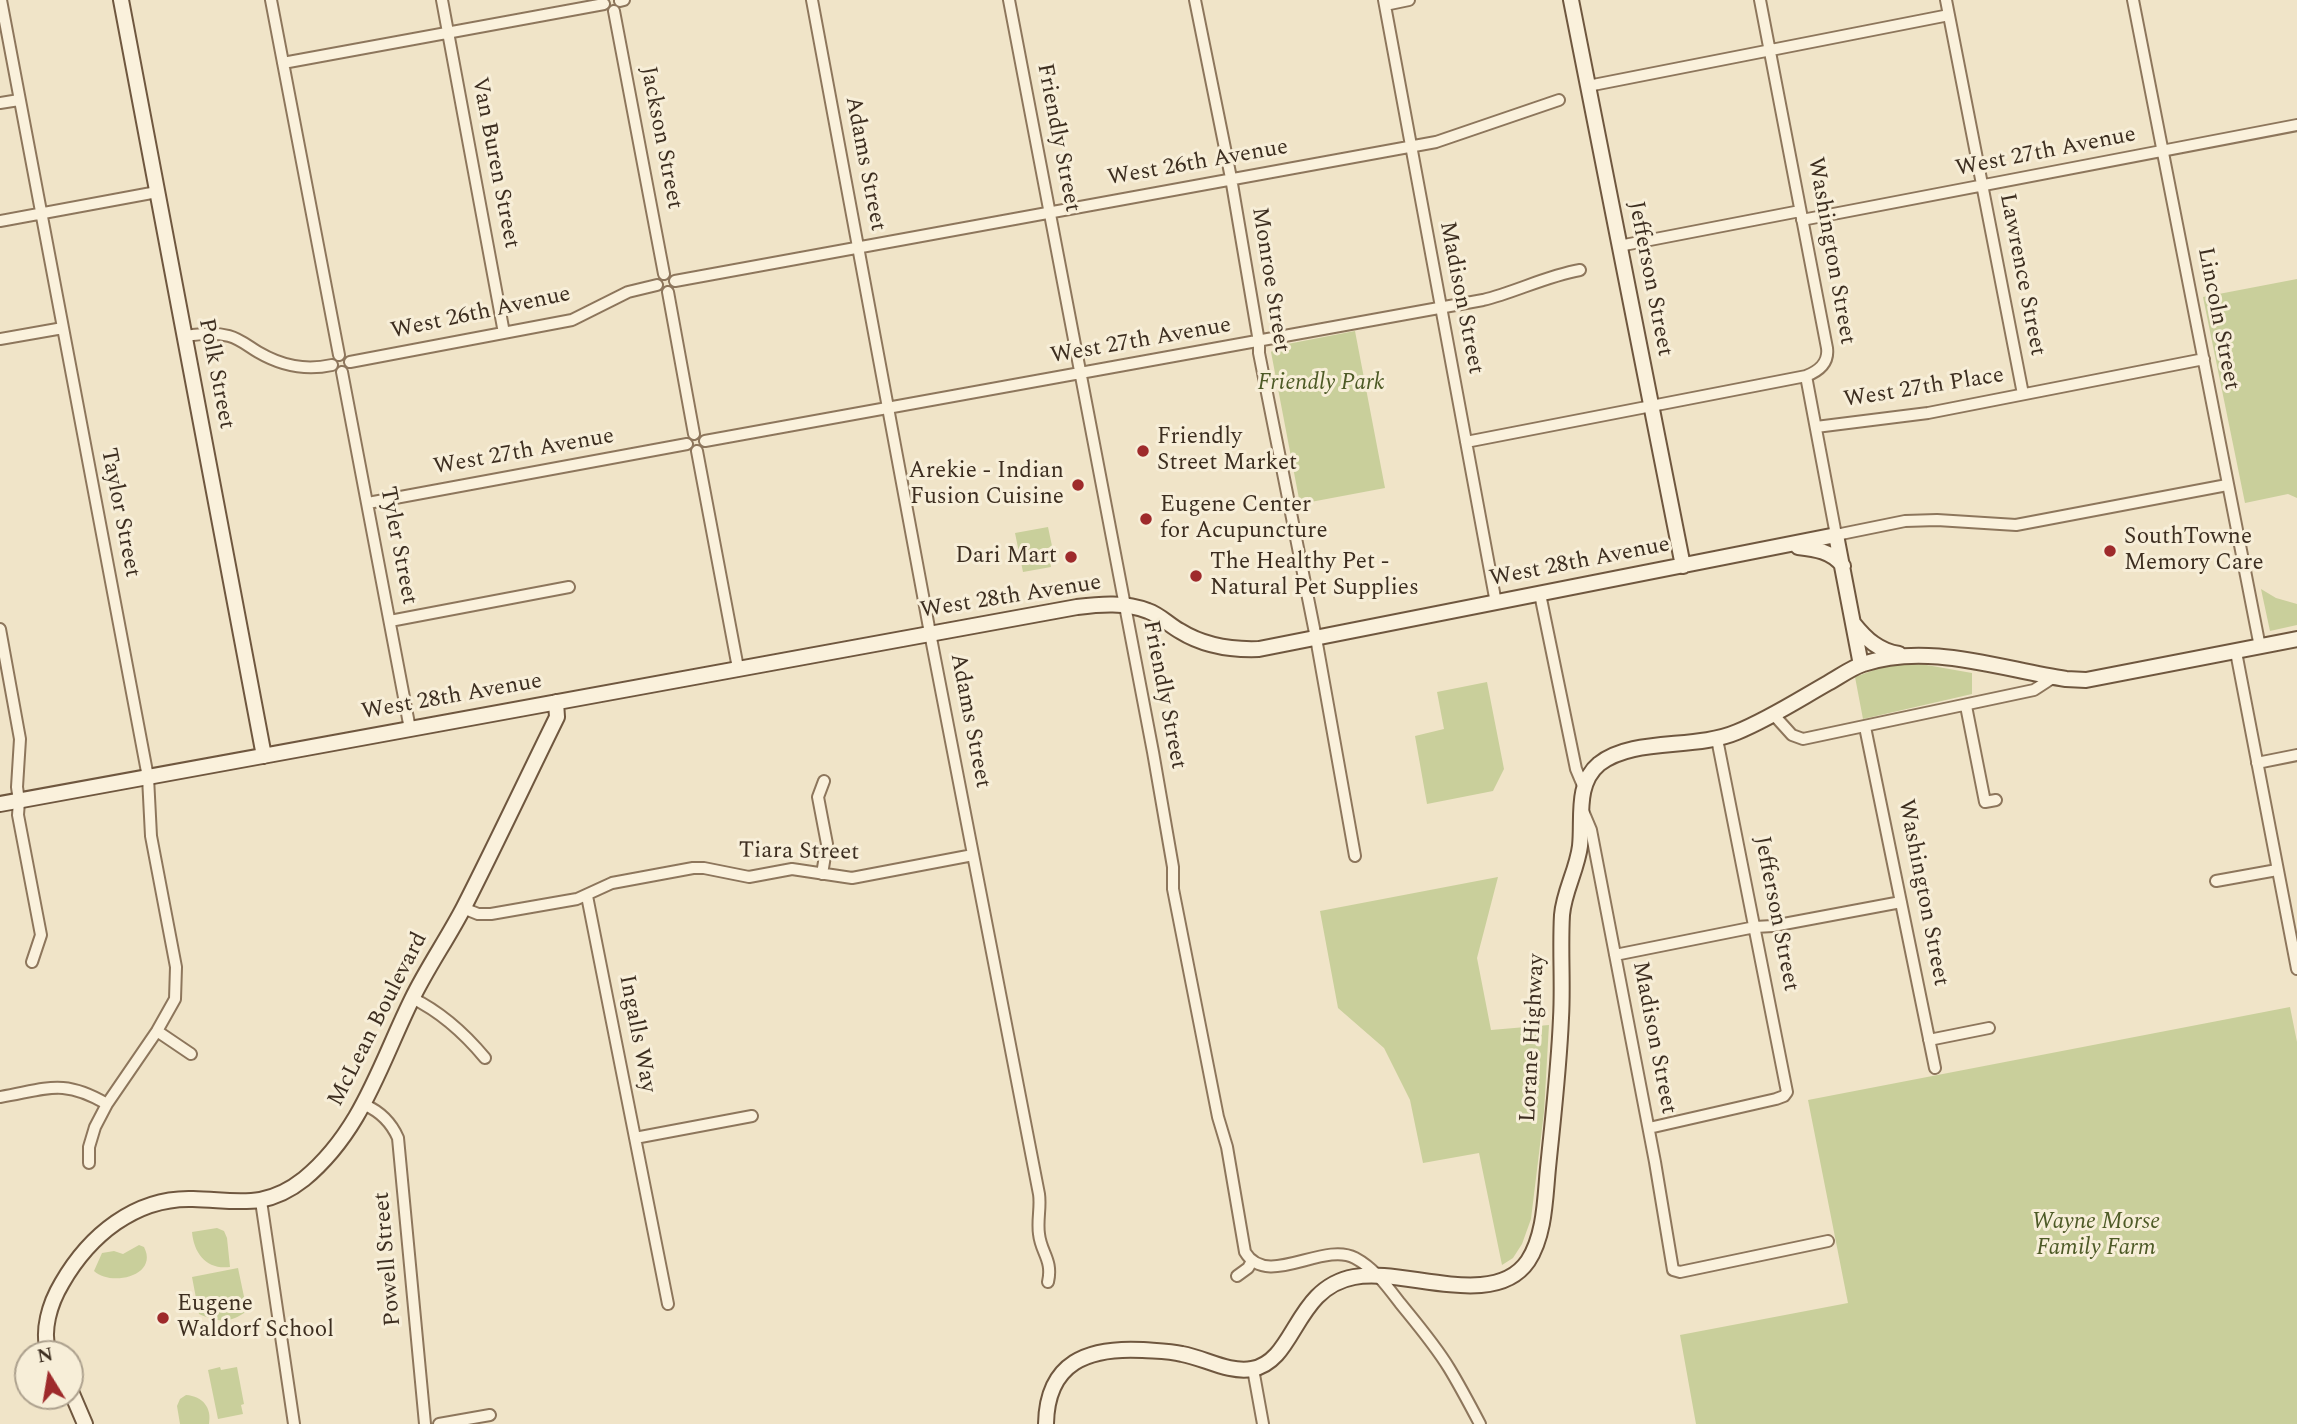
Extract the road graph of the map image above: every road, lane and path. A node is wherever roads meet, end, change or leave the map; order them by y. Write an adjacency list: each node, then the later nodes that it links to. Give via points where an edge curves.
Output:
1 (1, 0): 21 (street, Taylor Street)
2 (121, 0): 29 (street, Polk Street)
3 (271, 0): 19 (street)
4 (442, 0): 17 (street, Van Buren Street)
5 (812, 0): 35 (street, Adams Street)
6 (1009, 0): 30 (street, Friendly Street)
7 (1195, 0): 27 (street, Monroe Street)
8 (1409, 0): 14 (street)
9 (1571, 0): 20 (street, Jefferson Street)
10 (1760, 0): 18 (street, Washington Street)
11 (1946, 0): 16 (street, Lawrence Street)
12 (2133, 0): 26 (street, Lincoln Street)
13 (604, 2): 15 (street, via 607,9); 17 (street)
14 (1384, 2): 25 (street, Madison Street)
15 (620, 3): 37 (street, Jackson Street)
16 (1949, 15): 18 (street); 28 (street, Lawrence Street)
17 (448, 32): 19 (street); 43 (street, Van Buren Street)
18 (1770, 49): 20 (street); 32 (street, Washington Street)
19 (284, 63): 47 (street)
20 (1588, 86): 34 (street, Jefferson Street)
21 (19, 100): 23 (street); 31 (street, Taylor Street)
22 (1559, 100): 25 (street, West 26th Avenue, via 1458,136)
23 (0, 103)
24 (2297, 125): 26 (street, West 27th Avenue)
25 (1411, 146): 27 (street, West 26th Avenue); 41 (street, Madison Street)
26 (2163, 152): 28 (street, West 27th Avenue); 48 (street, Lincoln Street)
27 (1231, 178): 30 (street, West 26th Avenue); 46 (street, Monroe Street)
28 (1982, 187): 32 (street, West 27th Avenue); 54 (street, Lawrence Street)
29 (157, 192): 31 (street); 44 (street, Polk Street)
30 (1050, 212): 35 (street, West 26th Avenue); 52 (street, Friendly Street)
31 (41, 213): 33 (street); 42 (street, Taylor Street)
32 (1801, 216): 34 (street, West 27th Avenue); 53 (street, Washington Street, via 1828,353 1823,366)
33 (0, 221)
34 (1619, 246): 55 (street, Jefferson Street)
35 (858, 248): 38 (street, West 26th Avenue); 56 (street, Adams Street)
36 (1580, 270): 41 (street, West 27th Avenue, via 1499,297)
37 (664, 274): 38 (street); 39 (street)
38 (675, 281): 40 (street)
39 (657, 285): 40 (street); 43 (street, West 26th Avenue, via 628,292 572,320)
40 (668, 292): 58 (street)
41 (1440, 307): 46 (street, West 27th Avenue); 60 (street, Madison Street)
42 (63, 328): 45 (street); 94 (street, Taylor Street)
43 (504, 334): 49 (street, West 26th Avenue)
44 (185, 336): 50 (street, via 228,336 289,366); 92 (street, Polk Street)
45 (0, 339)
46 (1259, 342): 52 (street, West 27th Avenue); 77 (street, Monroe Street)
47 (339, 355): 49 (street); 50 (street)
48 (2204, 359): 54 (street, West 27th Place); 63 (street, Lincoln Street)
49 (350, 362): 51 (street)
50 (332, 365): 51 (street)
51 (342, 372): 64 (street, Tyler Street)
52 (1081, 374): 56 (street, West 27th Avenue); 72 (street, Friendly Street)
53 (1806, 376): 55 (street); 57 (street)
54 (2023, 394): 57 (street, West 27th Place, via 1928,413)
55 (1652, 406): 60 (street); 67 (street, Jefferson Street)
56 (888, 409): 59 (street, West 27th Avenue); 76 (street, Adams Street)
57 (1816, 427): 65 (street)
58 (694, 434): 59 (street); 61 (street)
59 (705, 441): 62 (street)
60 (1466, 442): 71 (street, Madison Street)
61 (687, 444): 62 (street); 64 (street, West 27th Avenue)
62 (697, 451): 83 (street)
63 (2227, 485): 65 (street, West 28th Avenue, via 2015,525 1905,521); 79 (street, Lincoln Street)
64 (368, 503): 73 (street, Tyler Street)
65 (1836, 535): 66 (street, West 28th Avenue); 68 (street)
66 (1786, 545): 67 (street, West 28th Avenue); 68 (street, via 1823,551)
67 (1684, 566): 70 (street, West 28th Avenue)
68 (1843, 566): 74 (street)
69 (569, 587): 73 (street)
70 (1540, 594): 71 (street, West 28th Avenue); 96 (street, via 1576,769)
71 (1496, 603): 77 (street, West 28th Avenue)
72 (1125, 605): 76 (street, West 28th Avenue, via 1107,603); 77 (street, West 28th Avenue, via 1150,611 1182,632 1225,647 1259,649); 129 (street, Friendly Street, via 1173,867 1173,889 1227,1147 1241,1241)
73 (390, 621): 89 (street, Tyler Street)
74 (1854, 624): 81 (street, via 1876,646); 82 (street)
75 (0, 629): 98 (street, via 20,739)
76 (930, 633): 83 (street, West 28th Avenue); 101 (street, Adams Street)
77 (1316, 638): 102 (street, Monroe Street)
78 (2297, 639): 79 (street, Lorane Highway)
79 (2260, 647): 80 (street, Lorane Highway)
80 (2236, 652): 84 (street, Lorane Highway, via 2094,679); 93 (street)
81 (1907, 655): 82 (street, Lorane Highway); 84 (street, Lorane Highway, via 1940,656)
82 (1861, 664): 87 (street, Lorane Highway)
83 (738, 668): 85 (street, West 28th Avenue)
84 (2054, 677): 86 (street, via 2034,691)
85 (556, 702): 89 (street, West 28th Avenue); 108 (street, McLean Boulevard, via 557,717)
86 (1966, 706): 88 (street); 97 (street, via 1984,802)
87 (1773, 714): 88 (street, via 1800,740); 90 (street, Lorane Highway)
88 (1865, 727): 107 (street, Washington Street)
89 (410, 729): 92 (street, West 28th Avenue)
90 (1717, 739): 96 (street, Lorane Highway, via 1615,754 1593,770); 109 (street, Jefferson Street)
91 (2297, 755): 93 (street)
92 (264, 756): 94 (street, West 28th Avenue)
93 (2257, 763): 103 (street)
94 (148, 777): 98 (street, West 28th Avenue); 115 (street, Taylor Street, via 151,836 176,967 174,999)
95 (824, 781): 104 (street, via 818,797 827,844)
96 (1584, 788): 100 (street, Lorane Highway)
97 (1996, 800)
98 (19, 801): 99 (street, West 28th Avenue); 111 (street, via 41,934)
99 (0, 804)
100 (1581, 808): 110 (street, Madison Street, via 1591,830); 131 (street, Lorane Highway, via 1579,852 1563,907 1555,1107 1538,1241 1520,1271 1488,1284)
101 (973, 855): 104 (street, Tiara Street, via 859,877); 132 (street, Adams Street, via 1039,1194 1038,1231 1050,1267)
102 (1355, 856)
103 (2277, 870): 105 (street); 112 (street)
104 (822, 874): 106 (street, Tiara Street, via 790,869 750,877 699,868 612,883)
105 (2216, 881)
106 (587, 896): 108 (street, via 483,915); 125 (street, Ingalls Way)
107 (1901, 902): 109 (street); 116 (street, Washington Street)
108 (463, 908): 113 (street, McLean Boulevard)
109 (1755, 927): 110 (street); 124 (street, Jefferson Street, via 1787,1090 1784,1096)
110 (1615, 955): 124 (street, Madison Street)
111 (32, 962)
112 (2297, 969)
113 (412, 998): 118 (street, via 450,1022); 122 (street, McLean Boulevard)
114 (1989, 1028): 116 (street)
115 (157, 1031): 117 (street); 121 (street, Taylor Street)
116 (1928, 1040): 119 (street, Washington Street)
117 (191, 1054)
118 (485, 1058)
119 (1935, 1068)
120 (0, 1097): 121 (street, via 75,1088)
121 (107, 1104): 126 (street, Taylor Street, via 95,1127)
122 (365, 1105): 127 (street, McLean Boulevard, via 324,1160 302,1180); 138 (street, Powell Street, via 383,1116 398,1138)
123 (752, 1116): 125 (street)
124 (1649, 1128): 128 (street, Madison Street, via 1674,1272)
125 (635, 1138): 133 (street, Ingalls Way)
126 (89, 1163)
127 (261, 1201): 134 (street, McLean Boulevard, via 162,1201 107,1227 57,1291); 137 (street)
128 (1828, 1241)
129 (1252, 1261): 130 (street); 131 (street, via 1275,1266 1344,1254)
130 (1237, 1276)
131 (1379, 1276): 135 (street, Lorane Highway, via 1352,1277 1321,1290 1283,1347); 142 (street, via 1448,1366)
132 (1048, 1282)
133 (668, 1304)
134 (46, 1340)
135 (1253, 1369): 140 (street, via 1224,1367 1180,1353 1124,1349 1091,1354 1066,1368 1054,1383); 141 (street)
136 (489, 1415): 139 (street)
137 (294, 1424)
138 (425, 1424)
139 (439, 1424)
140 (1046, 1424)
141 (1263, 1424)
142 (1480, 1424)

